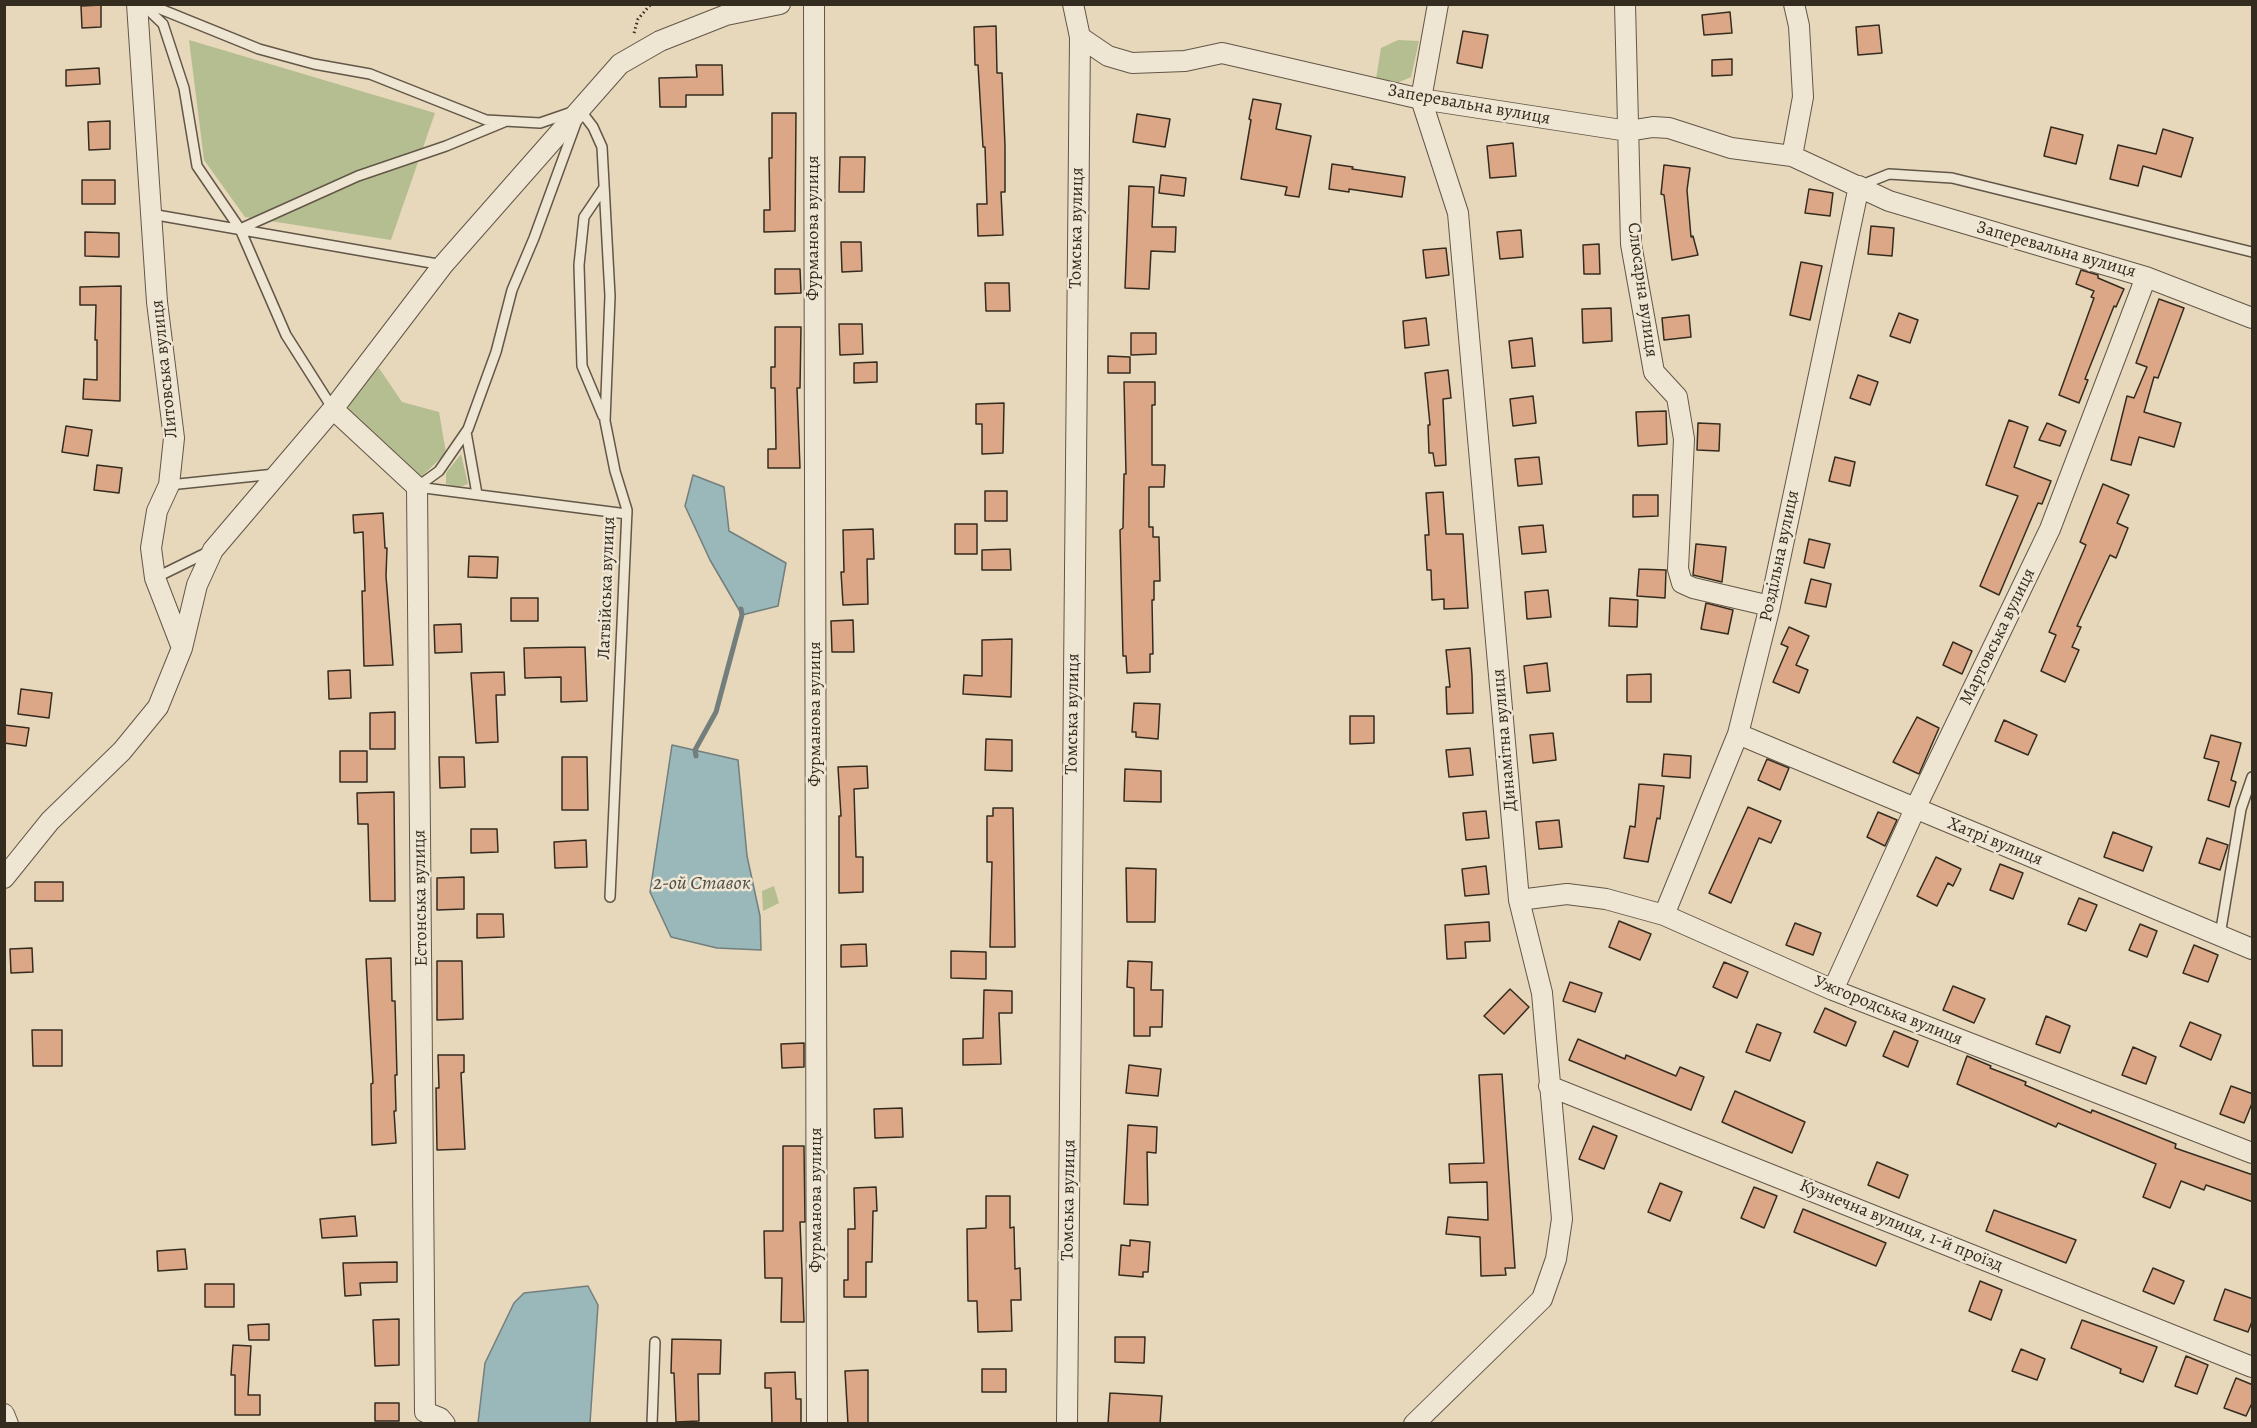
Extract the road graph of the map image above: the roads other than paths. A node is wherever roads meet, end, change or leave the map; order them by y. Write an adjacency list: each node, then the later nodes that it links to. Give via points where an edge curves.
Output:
1 (140, 4): 17 (street, Литовська вулиця); 18 (lane, via 163,24 184,88 196,166)
2 (148, 4): 12 (lane, via 259,49 370,74 486,120)
3 (780, 4): 11 (street, via 726,15 660,40 620,64)
4 (814, 4): 54 (street, Фурманова вулиця)
5 (1073, 4): 9 (street, Томська вулиця)
6 (1438, 4): 10 (street, Динамітна вулиця)
7 (1625, 4): 13 (street, Слюсарна вулиця)
8 (1794, 4): 14 (street, via 1803,97)
9 (1080, 38): 10 (street, Заперевальна вулиця, via 1108,56 1132,63 1185,61 1222,53); 55 (street, Томська вулиця)
10 (1422, 99): 13 (street, Заперевальна вулиця); 40 (street, Динамітна вулиця, via 1458,213)
11 (580, 110): 12 (lane, via 540,123); 16 (lane, Латвiйська вулиця, via 602,147); 20 (street); 25 (lane, via 512,290 496,352)
12 (506, 121): 18 (lane, via 358,176)
13 (1628, 131): 14 (street, Заперевальна вулиця, via 1670,128 1731,148); 33 (street, Слюсарна вулиця, via 1631,244 1654,372 1677,397 1684,439 1677,569 1682,583 1693,588)
14 (1792, 156): 15 (street, Заперевальна вулиця)
15 (1859, 186): 19 (lane, via 1889,174 1952,178); 21 (street, Заперевальна вулиця, via 1889,201); 33 (street, Роздільна вулиця)
16 (603, 189): 24 (lane, Латвiйська вулиця, via 610,296); 24 (lane, via 584,217 579,266 582,366)
17 (151, 214): 18 (lane); 27 (street, Литовська вулиця, via 157,302 174,438)
18 (240, 229): 20 (lane); 23 (lane, via 286,335)
19 (2252, 249)
20 (443, 265): 23 (street)
21 (2146, 277): 22 (street, Заперевальна вулиця); 37 (street, Мартовська вулиця, via 2050,529)
22 (2253, 318)
23 (333, 409): 26 (street); 28 (street)
24 (604, 421): 30 (lane, Латвiйська вулиця)
25 (466, 432): 28 (lane, via 440,471); 29 (lane)
26 (279, 473): 27 (lane); 31 (street)
27 (170, 484): 32 (street, Литовська вулиця, via 156,511 151,548)
28 (417, 487): 29 (lane); 50 (street, Естонська вулиця)
29 (477, 494): 30 (lane)
30 (627, 514): 39 (lane, Латвiйська вулиця)
31 (213, 550): 32 (lane); 34 (street, via 197,585)
32 (155, 578): 34 (street, Литовська вулиця)
33 (1770, 606): 35 (street, Роздільна вулиця)
34 (182, 648): 38 (street, via 158,706 122,751 50,821)
35 (1738, 734): 37 (street, Хатрі вулиця); 41 (street, Роздільна вулиця)
36 (2253, 777): 42 (lane, via 2241,809)
37 (1915, 809): 42 (street, Хатрі вулиця); 44 (street, Мартовська вулиця)
38 (4, 878)
39 (610, 897)
40 (1519, 900): 41 (street, Ужгородська вулиця, via 1567,894 1606,899); 45 (street, Динамітна вулиця, via 1542,993)
41 (1664, 915): 44 (street, Ужгородська вулиця)
42 (2220, 935): 43 (street, Хатрі вулиця)
43 (2253, 949)
44 (1833, 990): 46 (street, Ужгородська вулиця)
45 (1550, 1086): 48 (street, Кузнечна вулиця, 1-й проїзд); 56 (street, Динамітна вулиця, via 1562,1219 1556,1259 1542,1299)
46 (2253, 1153)
47 (655, 1342): 53 (lane)
48 (2253, 1367)
49 (4, 1414): 51 (street)
50 (425, 1418): 52 (street, via 440,1418)
51 (8, 1424)
52 (445, 1424)
53 (652, 1424)
54 (817, 1424)
55 (1067, 1424)
56 (1414, 1424)

